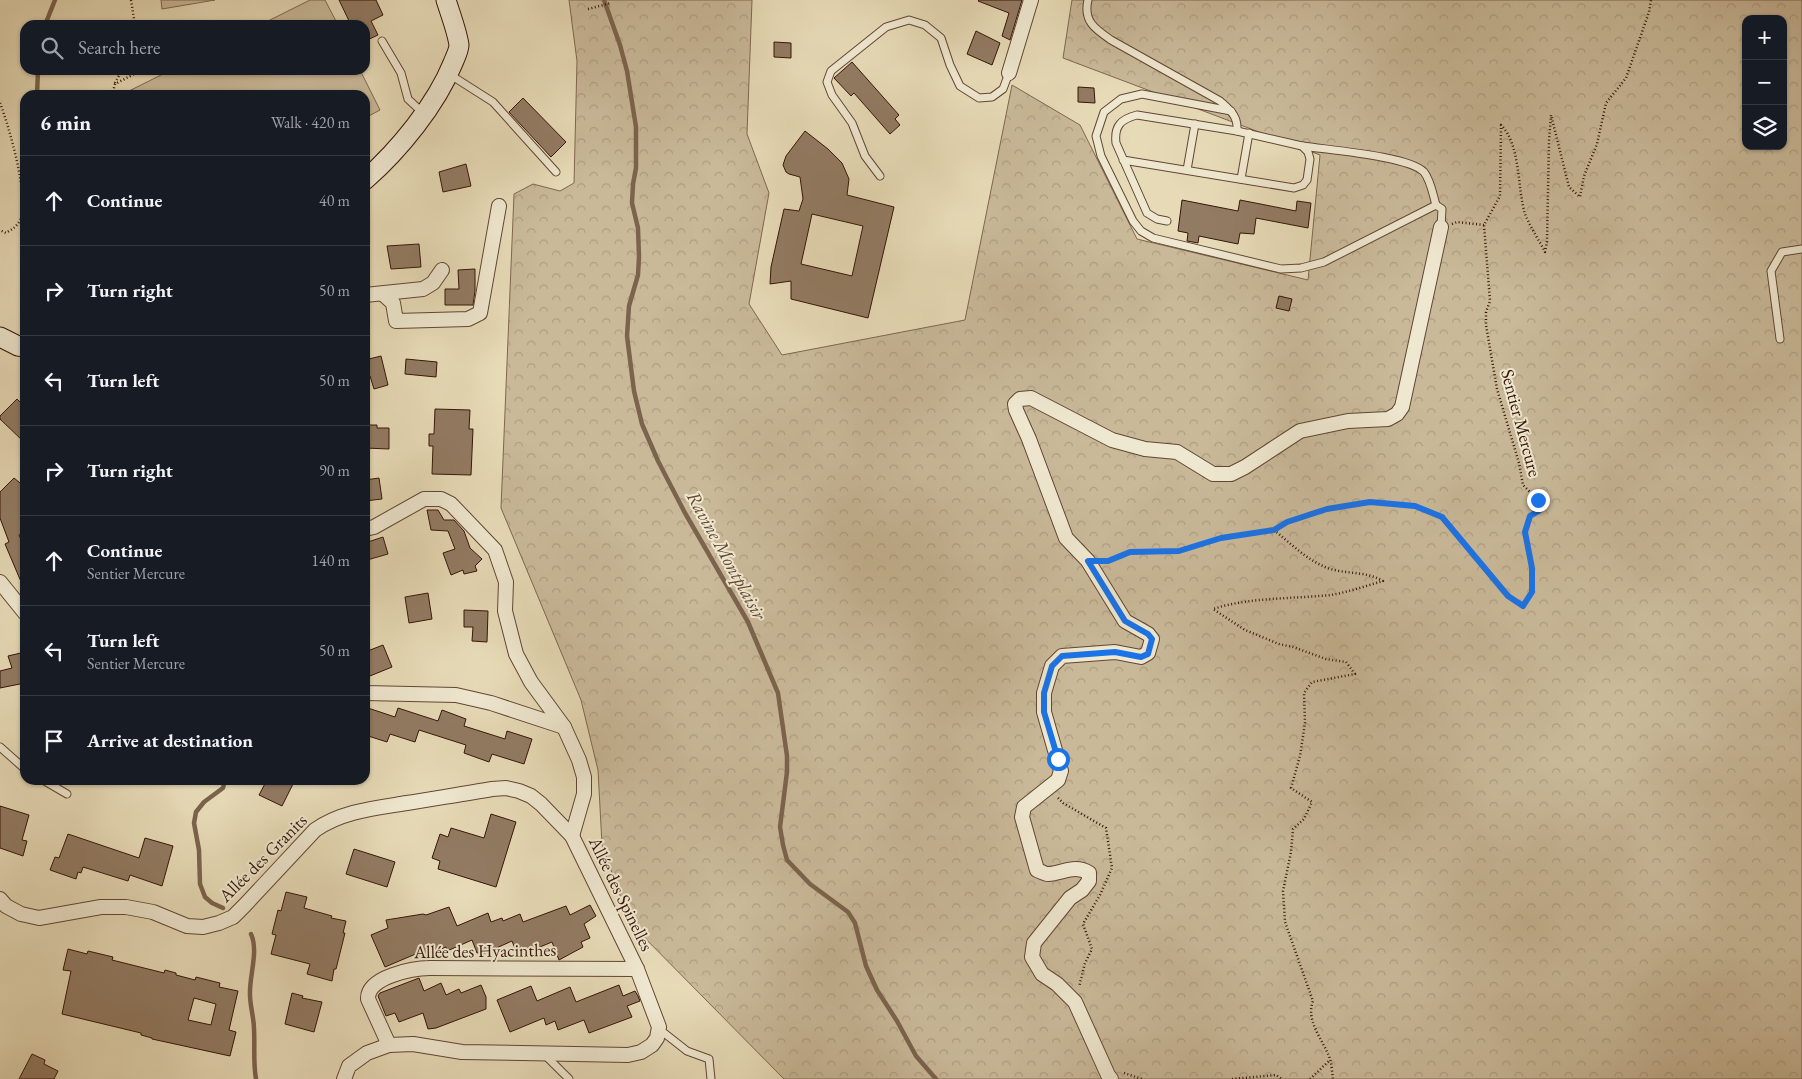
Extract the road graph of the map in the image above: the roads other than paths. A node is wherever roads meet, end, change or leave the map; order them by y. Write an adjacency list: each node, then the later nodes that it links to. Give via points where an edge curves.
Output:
1 (446, 0): 5 (street, via 459,46)
2 (1031, 0): 6 (street)
3 (1088, 0): 7 (lane, via 1086,11 1094,28 1220,101)
4 (382, 41): 8 (lane, via 401,73 408,99)
5 (448, 73): 8 (street, via 434,101); 15 (lane, via 493,102)
6 (1009, 73): 17 (lane, via 1003,89 992,97 979,98 960,86 940,38 925,24 909,20 886,27 831,71 827,82 852,123 865,156)
7 (1231, 111): 10 (lane, via 1238,121); 19 (lane, via 1142,94 1121,99 1104,112 1096,136 1100,156 1141,231 1153,238 1281,269 1301,268 1324,262)
8 (423, 114): 16 (street)
9 (1195, 124): 10 (lane); 13 (lane, via 1137,114 1126,118 1115,134); 14 (lane)
10 (1237, 131): 11 (lane)
11 (1249, 133): 12 (lane); 18 (lane)
12 (1302, 146): 18 (lane, via 1310,159 1303,186 1294,188); 19 (lane, via 1401,161 1423,171)
13 (1123, 160): 14 (lane); 21 (lane, via 1147,213)
14 (1187, 170): 18 (lane)
15 (556, 172)
16 (370, 175)
17 (880, 176)
18 (1241, 179)
19 (1436, 205): 22 (lane, via 1442,209)
20 (499, 206): 25 (street, via 480,313 468,319 396,321 393,303)
21 (1167, 220)
22 (1441, 227): 48 (street, via 1402,407 1388,419 1348,421 1300,431 1245,467 1231,474 1214,474 1178,452 1144,449 1112,440 1031,398 1020,399 1015,404 1066,538 1088,561 1125,621 1152,639 1148,654 1141,657 1115,652 1062,656 1052,666 1044,693 1044,712 1061,771 1058,780 1024,807 1022,817 1037,870 1047,874 1067,868 1084,869 1089,873 1090,881 1070,898 1034,943 1032,957 1042,974 1075,1002)
23 (1802, 249): 28 (lane, via 1782,252 1770,271)
24 (442, 270): 25 (street, via 433,283 423,289)
25 (383, 294): 26 (street)
26 (370, 295)
27 (0, 337): 29 (street)
28 (1780, 339)
29 (20, 346)
30 (370, 528): 34 (street, Allée des Spinelles, via 424,499 441,499 451,504 495,550 506,582 506,611 516,654 531,682)
31 (0, 582): 32 (street)
32 (20, 607)
33 (370, 693): 34 (street, via 456,695)
34 (564, 727): 39 (street, Allée des Spinelles, via 584,777 584,794)
35 (0, 747): 36 (lane)
36 (20, 765)
37 (52, 785): 38 (lane)
38 (67, 794)
39 (572, 836): 40 (street, Allée des Granits, via 531,796 506,788 492,789 369,809 326,822 233,917 203,927 187,926 153,912 126,907 101,907 39,918 21,914); 41 (street, Allée des Spinelles)
40 (0, 899)
41 (637, 969): 42 (street, Allée des Spinelles); 43 (street, Allée des Hyacinthes, via 430,968 404,971 378,982 368,993)
42 (659, 1029): 44 (street, via 652,1045 628,1055); 47 (lane, via 687,1051 709,1059)
43 (389, 1045): 44 (street, via 413,1044 462,1052); 45 (street, via 367,1053 349,1066)
44 (544, 1054): 46 (lane)
45 (344, 1079)
46 (569, 1079)
47 (711, 1079)
48 (1111, 1079)

